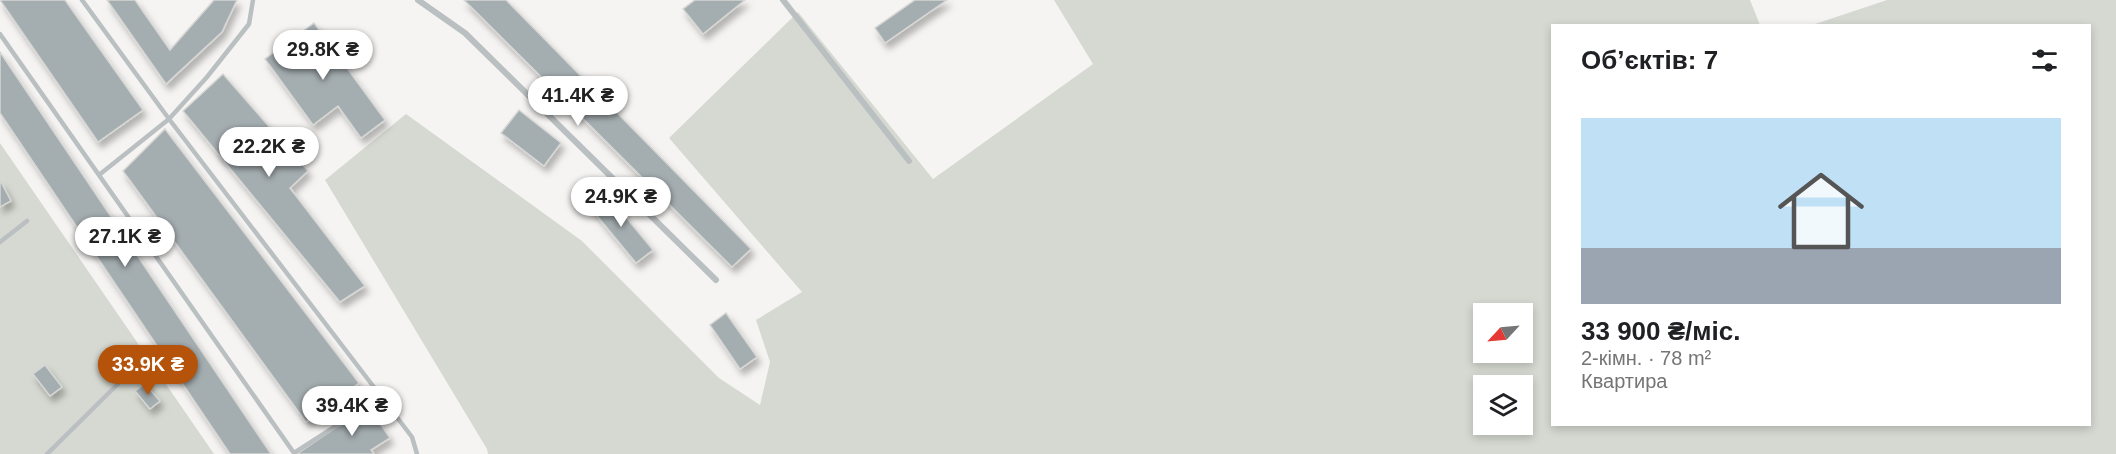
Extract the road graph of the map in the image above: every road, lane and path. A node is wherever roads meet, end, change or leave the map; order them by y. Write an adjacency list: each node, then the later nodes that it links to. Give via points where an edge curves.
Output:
1 (82, 0): 6 (lane)
2 (254, 0): 6 (lane, via 249,24)
3 (418, 0): 11 (street, via 465,33)
4 (783, 0): 7 (street)
5 (0, 34): 8 (lane)
6 (169, 119): 8 (lane); 13 (lane)
7 (909, 161)
8 (99, 174): 13 (lane, via 294,453)
9 (27, 220): 10 (lane)
10 (0, 242)
11 (716, 280)
12 (131, 371): 14 (lane)
13 (381, 396): 15 (lane, via 412,437)
14 (47, 454)
15 (417, 454)

